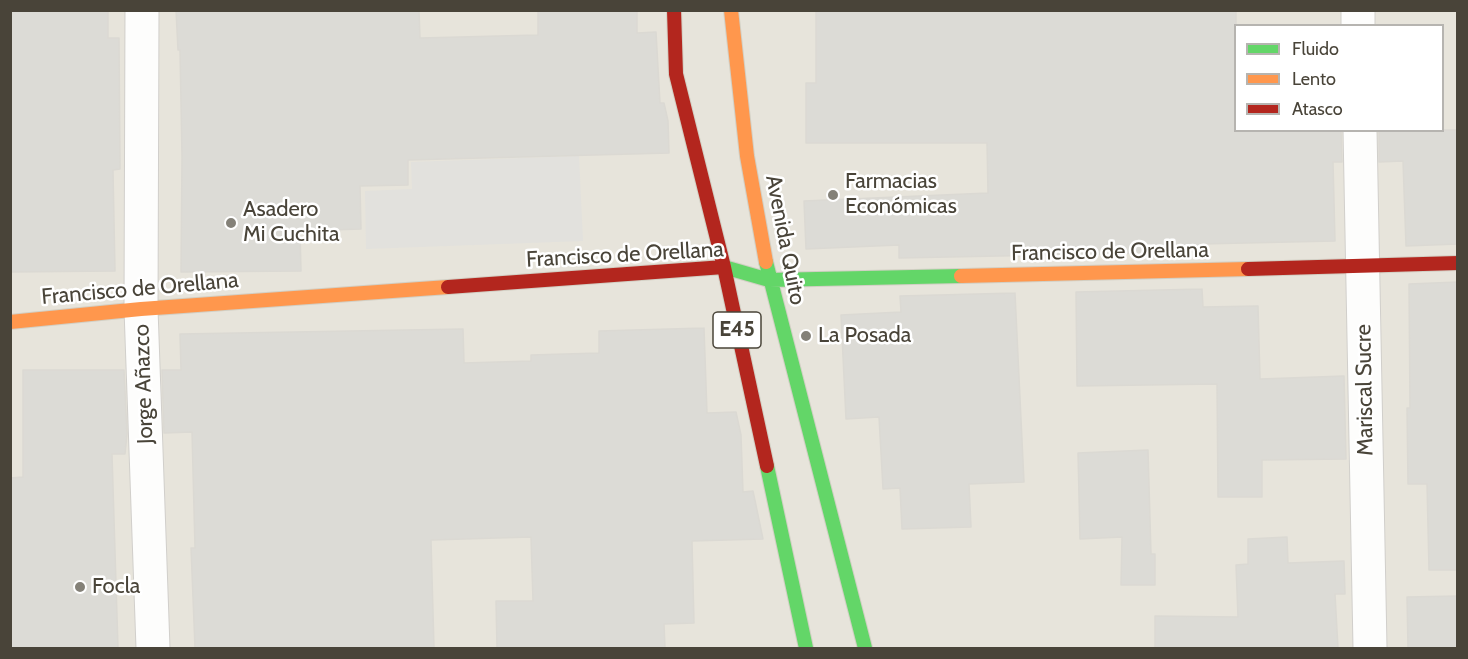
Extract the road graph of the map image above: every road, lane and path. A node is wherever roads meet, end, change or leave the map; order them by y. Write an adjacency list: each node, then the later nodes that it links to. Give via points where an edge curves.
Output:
1 (142, 10): 9 (street, Jorge Añazco)
2 (674, 10): 6 (main road, E45, via 676,74)
3 (731, 10): 8 (main road, Avenida Quito / E45, via 747,156)
4 (1360, 132): 7 (street, Mariscal Sucre)
5 (1458, 263): 7 (main road, Francisco de Orellana)
6 (724, 267): 8 (main road, Francisco de Orellana); 9 (main road, Francisco de Orellana); 12 (main road, E45)
7 (1362, 267): 8 (main road, Francisco de Orellana); 14 (street, Mariscal Sucre)
8 (769, 280): 13 (main road, Avenida Quito / E45)
9 (141, 309): 10 (main road, Francisco de Orellana); 11 (street, Jorge Añazco)
10 (10, 322)
11 (153, 648)
12 (806, 648)
13 (865, 648)
14 (1370, 648)

